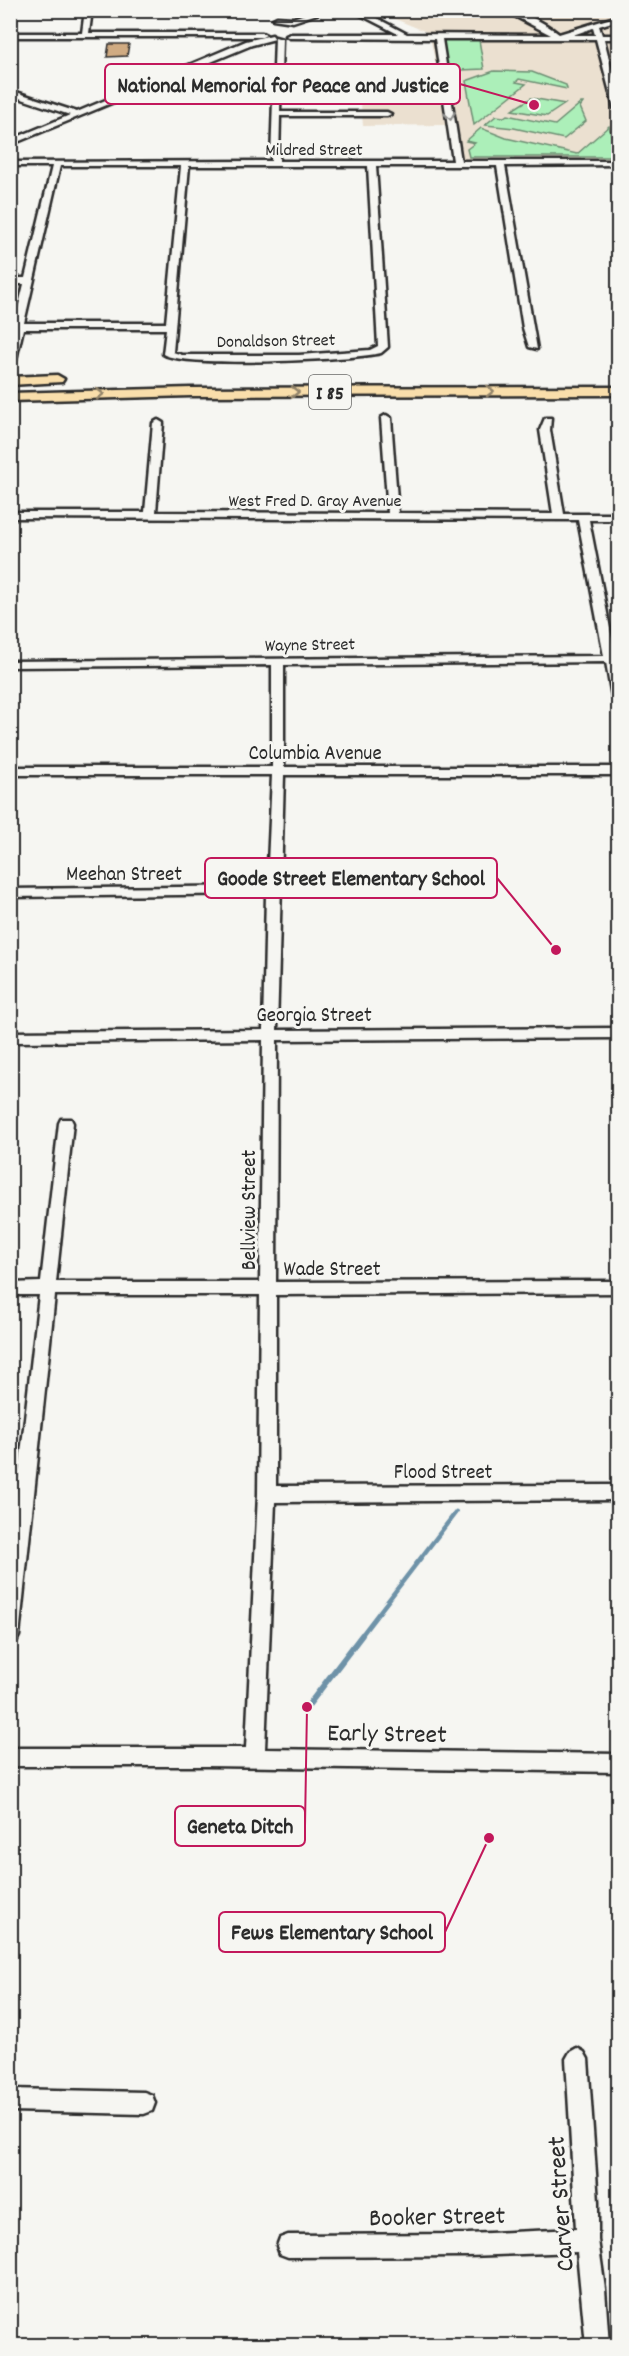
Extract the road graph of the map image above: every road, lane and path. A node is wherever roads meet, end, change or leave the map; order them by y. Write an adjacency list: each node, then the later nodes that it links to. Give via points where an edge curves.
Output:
1 (89, 10): 12 (street)
2 (277, 10): 7 (street)
3 (326, 10): 8 (street)
4 (354, 10): 13 (street)
5 (506, 10): 15 (street)
6 (618, 18): 9 (street)
7 (277, 19): 8 (street); 10 (street)
8 (293, 20): 10 (street, via 293,31)
9 (597, 25): 15 (street); 16 (street)
10 (280, 34): 12 (street); 13 (street); 20 (street); 22 (street, via 249,43)
11 (10, 35): 12 (street)
12 (85, 35)
13 (406, 37): 14 (street)
14 (438, 37): 15 (street); 29 (street, one-way to 29)
15 (558, 37): 16 (street)
16 (598, 37): 17 (street); 19 (street)
17 (618, 37)
18 (10, 92): 22 (street)
19 (618, 108)
20 (277, 114): 21 (street); 27 (street)
21 (387, 114)
22 (78, 115): 23 (street)
23 (10, 143)
24 (618, 163): 30 (street, Mildred Street)
25 (10, 164): 31 (street, Mildred Street)
26 (185, 164): 27 (street, Mildred Street); 31 (street, Mildred Street); 34 (street)
27 (275, 164): 28 (street, Mildred Street)
28 (372, 164): 29 (street, Mildred Street); 34 (street, Donaldson Street, via 381,349 299,358 171,356 167,351)
29 (457, 164): 30 (street, Mildred Street)
30 (501, 164): 36 (street)
31 (56, 165): 32 (street)
32 (31, 281): 33 (street); 35 (street)
33 (10, 282)
34 (169, 326): 35 (street)
35 (16, 331): 37 (street)
36 (534, 348)
37 (10, 364)
38 (156, 378): 40 (highway, I 85)
39 (73, 379): 41 (highway)
40 (618, 379)
41 (10, 381)
42 (618, 392): 43 (highway, I 85, one-way to 42)
43 (10, 396)
44 (387, 417): 49 (street)
45 (548, 420): 50 (street, via 546,430)
46 (158, 423): 48 (street)
47 (10, 515): 48 (street, West Fred D. Gray Avenue)
48 (150, 517): 49 (street, West Fred D. Gray Avenue)
49 (393, 517): 50 (street, West Fred D. Gray Avenue)
50 (559, 517): 51 (street, West Fred D. Gray Avenue)
51 (583, 517): 52 (street, West Fred D. Gray Avenue); 53 (street, via 606,613)
52 (618, 517)
53 (610, 659): 54 (street, Wayne Street); 56 (street)
54 (278, 663): 55 (street, Wayne Street); 58 (street, Bellview Street)
55 (10, 664)
56 (618, 697)
57 (10, 771): 58 (street, Columbia Avenue)
58 (278, 771): 59 (street, Columbia Avenue); 60 (street, Bellview Street)
59 (618, 771)
60 (273, 890): 61 (street, Meehan Street); 63 (street, Bellview Street)
61 (10, 893)
62 (618, 1032): 63 (street, Georgia Street)
63 (270, 1035): 64 (street, Georgia Street); 69 (street, Bellview Street)
64 (10, 1036)
65 (66, 1123): 68 (street)
66 (618, 1287): 69 (street, Wade Street)
67 (10, 1289): 68 (street, Wade Street)
68 (49, 1289): 69 (street, Wade Street); 72 (street)
69 (268, 1289): 71 (street, Bellview Street)
70 (618, 1492): 71 (street, Flood Street)
71 (267, 1494): 74 (street, Bellview Street)
72 (10, 1636)
73 (10, 1756): 74 (street, Early Street)
74 (255, 1758): 75 (street, Early Street)
75 (618, 1763)
76 (577, 2059): 79 (street, Carver Street)
77 (10, 2100): 78 (street)
78 (144, 2103)
79 (587, 2240): 80 (street, Booker Street); 81 (street, Carver Street)
80 (288, 2246)
81 (598, 2346)

